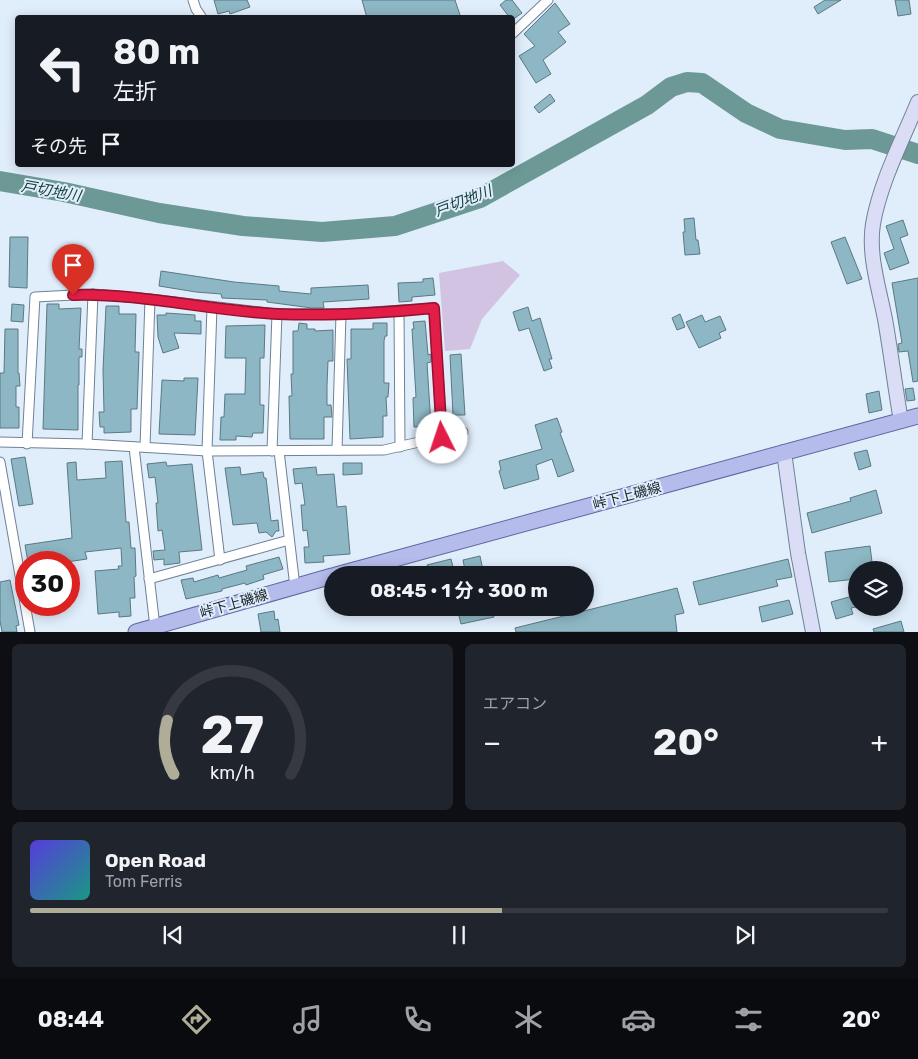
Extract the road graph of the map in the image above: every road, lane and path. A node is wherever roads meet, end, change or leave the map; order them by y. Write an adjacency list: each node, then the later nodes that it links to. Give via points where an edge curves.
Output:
1 (193, 0): 3 (street)
2 (548, 0): 4 (street)
3 (200, 15)
4 (515, 31)
5 (918, 102): 13 (street, via 887,178 872,226 872,249)
6 (93, 294): 7 (street); 17 (street, via 35,296); 18 (street)
7 (150, 299): 8 (street); 21 (street)
8 (212, 307): 10 (street); 23 (street)
9 (399, 311): 11 (street); 15 (street, via 434,308); 20 (street)
10 (278, 314): 11 (street); 24 (street)
11 (341, 314): 22 (street)
12 (918, 416): 13 (main road, 峠下上磯線)
13 (900, 421): 25 (main road, 峠下上磯線)
14 (463, 432): 15 (street)
15 (442, 438): 20 (street)
16 (0, 442): 17 (street)
17 (27, 444): 18 (street)
18 (87, 444): 19 (street)
19 (134, 447): 21 (street); 30 (street)
20 (400, 447): 22 (street)
21 (146, 448): 23 (street)
22 (337, 450): 24 (street)
23 (207, 451): 24 (street); 28 (street)
24 (276, 451): 27 (street)
25 (784, 452): 29 (main road, 峠下上磯線); 36 (street)
26 (0, 462): 34 (street)
27 (289, 540): 28 (street); 32 (street)
28 (220, 560): 30 (street)
29 (370, 566)
30 (149, 579): 33 (street)
31 (324, 579): 32 (main road, 峠下上磯線)
32 (295, 587): 33 (main road, 峠下上磯線)
33 (155, 627): 35 (main road, 峠下上磯線)
34 (30, 632)
35 (136, 632)
36 (813, 632)

